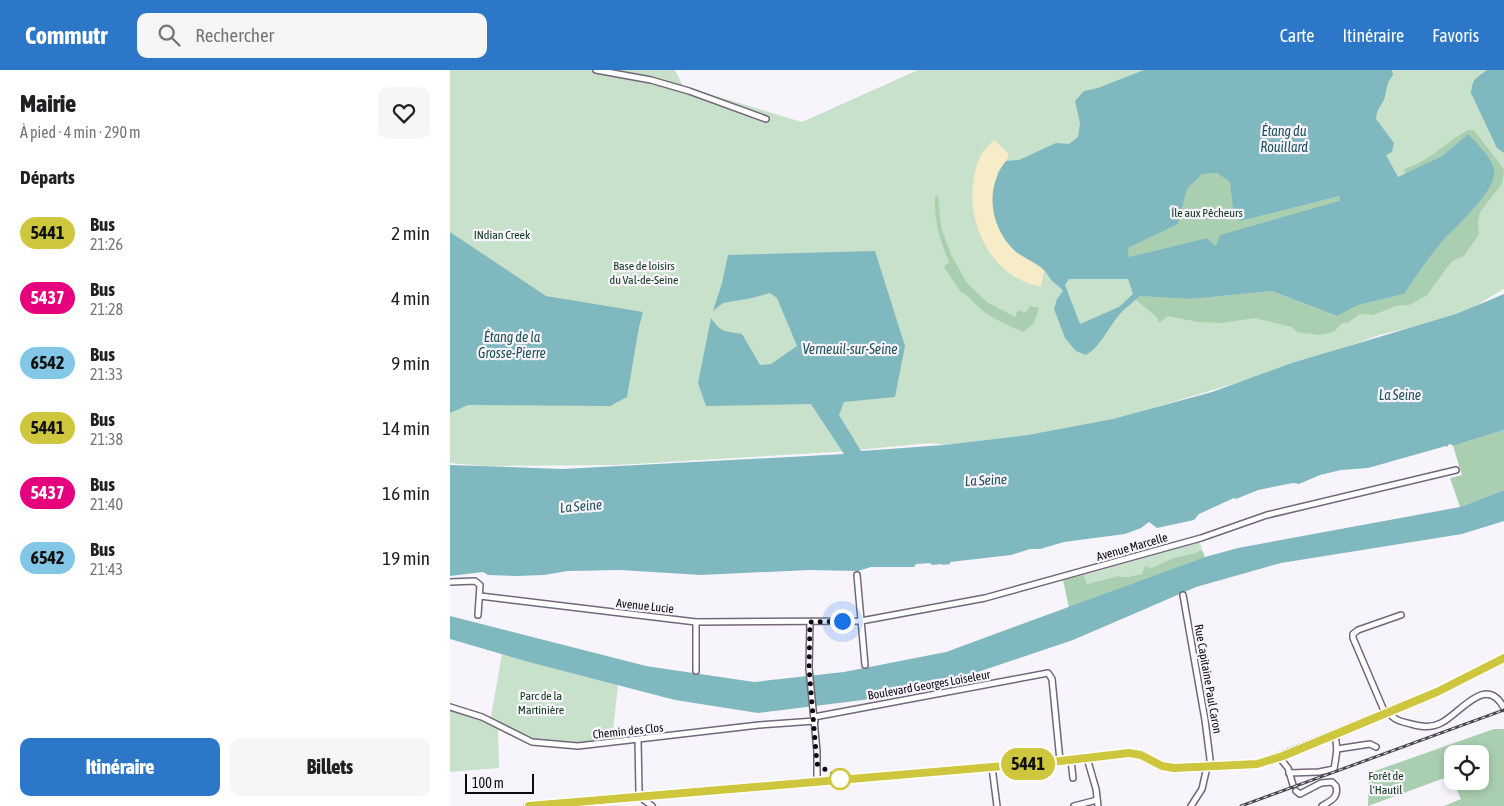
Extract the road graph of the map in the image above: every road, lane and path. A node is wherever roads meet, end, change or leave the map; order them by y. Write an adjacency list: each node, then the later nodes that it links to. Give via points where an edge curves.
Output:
1 (596, 70): 2 (street, via 651,80)
2 (766, 118)
3 (1456, 470): 10 (street, Avenue Marcelle, via 1267,515 1201,538 985,598)
4 (857, 575): 10 (street)
5 (450, 582): 7 (street, via 475,581 480,584)
6 (1183, 595): 29 (street, Rue Capitaine Paul Caron, via 1205,720)
7 (480, 596): 8 (street); 11 (street, Avenue Lucie)
8 (478, 615)
9 (1401, 615): 18 (street, via 1353,634)
10 (861, 621): 12 (street, Avenue Marcelle); 14 (street)
11 (696, 622): 12 (street, Avenue Lucie); 15 (street)
12 (810, 622): 19 (street, via 809,668)
13 (1504, 658): 18 (main road, via 1437,692)
14 (865, 665)
15 (696, 671)
16 (1503, 705): 18 (street, via 1499,699 1479,695 1442,723 1427,727 1396,720)
17 (450, 707): 21 (street, Chemin des Clos, via 482,717 532,742 578,746)
18 (1386, 713): 20 (main road)
19 (814, 719): 21 (street, Chemin des Clos); 27 (street, Boulevard Georges Loiseleur, via 1048,673 1052,679); 32 (street)
20 (1334, 735): 23 (street); 24 (main road)
21 (638, 740): 35 (street)
22 (1376, 747): 23 (street, via 1370,744)
23 (1337, 750): 30 (street, via 1334,769)
24 (1278, 757): 29 (main road, via 1257,764); 30 (street)
25 (1087, 758): 26 (main road); 29 (main road, via 1129,753 1141,755 1162,766); 36 (street)
26 (1071, 760): 27 (main road); 31 (street)
27 (1060, 761): 28 (main road)
28 (992, 767): 32 (main road); 39 (street)
29 (1209, 767): 42 (street, via 1202,789)
30 (1289, 773): 33 (street)
31 (1073, 778)
32 (817, 781): 35 (main road)
33 (1293, 785)
34 (1296, 791): 43 (street, via 1300,794 1321,783 1332,782 1337,794)
35 (641, 797): 37 (main road); 38 (street)
36 (1096, 800): 40 (street); 41 (street)
37 (528, 806)
38 (652, 806)
39 (997, 806)
40 (1074, 806)
41 (1098, 806)
42 (1191, 806)
43 (1322, 806)

